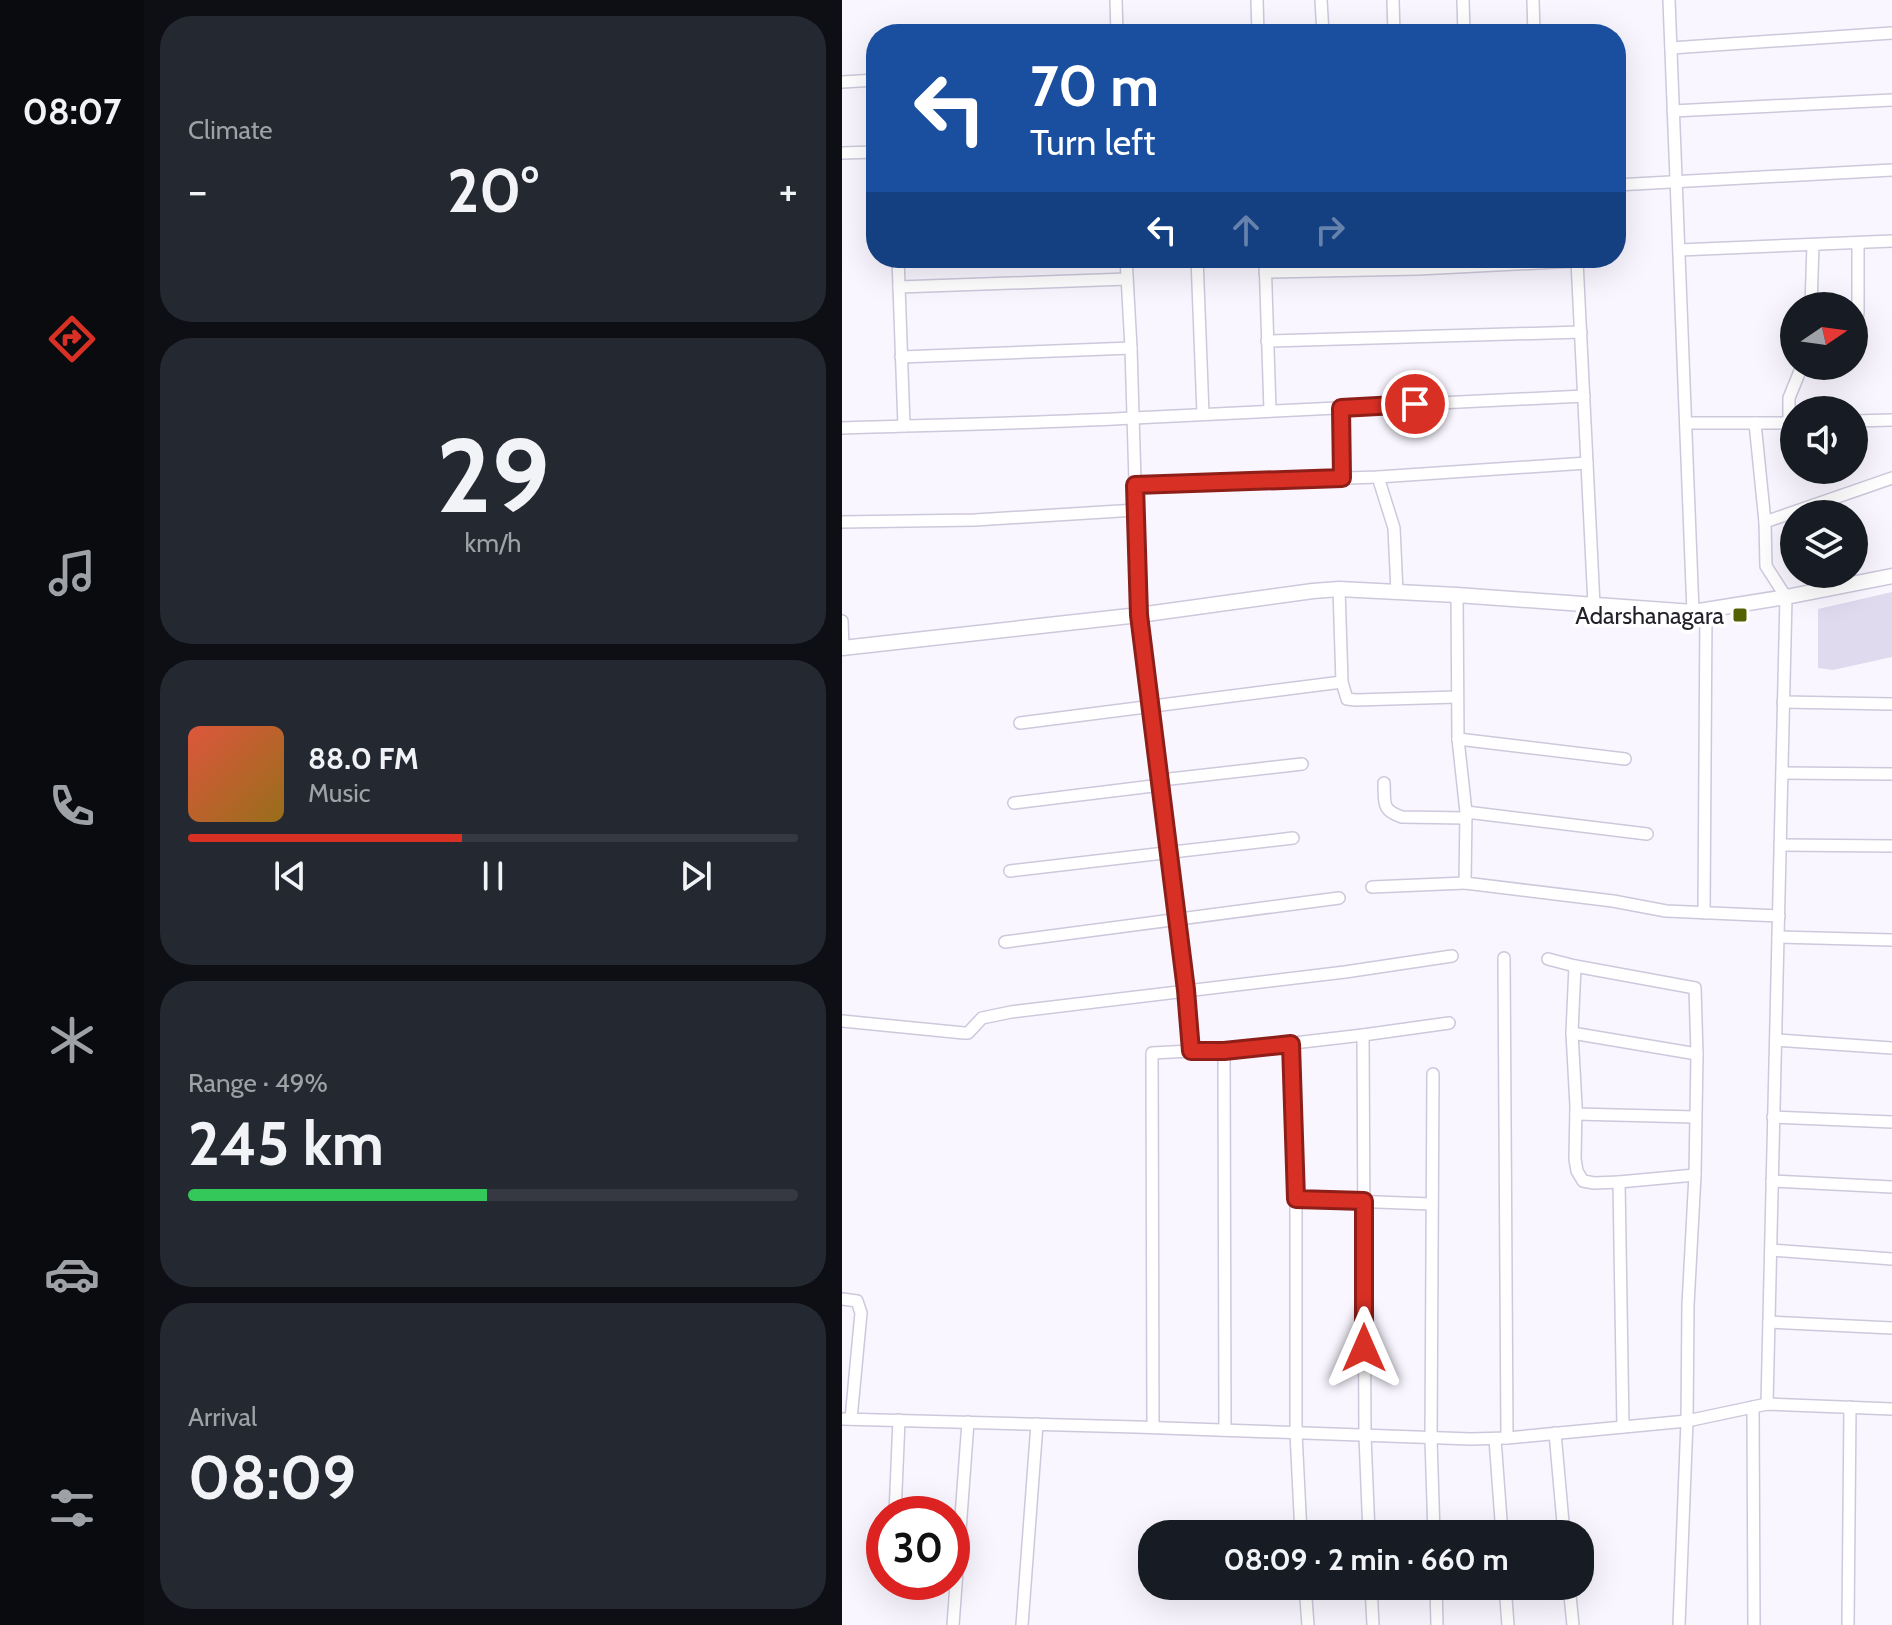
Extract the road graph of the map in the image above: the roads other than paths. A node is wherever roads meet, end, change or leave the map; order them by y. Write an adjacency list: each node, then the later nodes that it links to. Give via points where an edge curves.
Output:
1 (1116, 0): 8 (street)
2 (1257, 0): 9 (street)
3 (1321, 0): 10 (street)
4 (1393, 0): 11 (street)
5 (1463, 0): 12 (street)
6 (1533, 0): 13 (street)
7 (1669, 0): 15 (street)
8 (1117, 24)
9 (1258, 24)
10 (1322, 24)
11 (1394, 24)
12 (1464, 24)
13 (1534, 24)
14 (1892, 33): 15 (street)
15 (1671, 48): 19 (street)
16 (866, 81): 17 (street)
17 (842, 82)
18 (1892, 100): 19 (street)
19 (1673, 111): 23 (street)
20 (866, 152): 21 (street)
21 (842, 153)
22 (1892, 170): 23 (street)
23 (1676, 183): 24 (street); 28 (street)
24 (1626, 185)
25 (1892, 241): 26 (street)
26 (1858, 243): 27 (street); 39 (street)
27 (1813, 245): 28 (street); 38 (street)
28 (1679, 250): 51 (street)
29 (898, 268): 37 (street)
30 (1126, 268): 36 (street)
31 (1197, 268): 47 (street)
32 (1265, 268): 35 (street)
33 (1438, 268): 35 (street)
34 (1577, 268): 40 (street)
35 (1265, 272): 41 (street)
36 (1127, 279): 37 (street); 42 (street)
37 (899, 287): 43 (street)
38 (1811, 292)
39 (1858, 292)
40 (1581, 332): 41 (street); 44 (street)
41 (1267, 341): 46 (street)
42 (1131, 348): 43 (street); 48 (street)
43 (901, 357): 54 (street)
44 (1584, 396): 45 (street); 56 (street)
45 (1341, 408): 46 (street); 58 (street)
46 (1270, 410): 47 (street)
47 (1203, 414): 48 (street)
48 (1132, 418): 54 (street); 60 (street)
49 (1892, 420): 50 (street)
50 (1868, 421)
51 (1686, 423): 52 (street); 70 (street)
52 (1755, 423): 53 (street); 63 (street)
53 (1780, 423)
54 (904, 426): 55 (street)
55 (842, 428)
56 (1587, 463): 57 (street); 69 (street)
57 (1378, 477): 58 (street); 66 (street, via 1394,528)
58 (1342, 478): 60 (street)
59 (1892, 478): 63 (street)
60 (1135, 485): 61 (street)
61 (1136, 510): 62 (street); 71 (street)
62 (842, 522)
63 (1765, 522): 68 (street, via 1766,566)
64 (1892, 576): 68 (street)
65 (1339, 589): 66 (street); 71 (street); 74 (street)
66 (1397, 592): 67 (street)
67 (1457, 595): 69 (street); 75 (street)
68 (1786, 597): 70 (street); 76 (street)
69 (1594, 605): 70 (street)
70 (1700, 612): 98 (street)
71 (1139, 615): 73 (street); 78 (street)
72 (842, 621): 73 (street)
73 (843, 648)
74 (1342, 682): 75 (street, via 1347,699); 78 (street)
75 (1457, 697): 80 (street)
76 (1783, 702): 77 (street); 83 (street)
77 (1892, 704)
78 (1151, 705): 79 (street); 85 (street)
79 (1020, 723)
80 (1458, 739): 81 (street); 88 (street)
81 (1625, 759)
82 (1302, 764): 85 (street)
83 (1782, 773): 84 (street); 91 (street)
84 (1892, 774)
85 (1161, 782): 87 (street); 93 (street)
86 (1384, 783): 88 (street, via 1385,806 1393,814)
87 (1014, 803)
88 (1466, 815): 89 (street); 95 (street)
89 (1647, 834)
90 (1293, 838): 93 (street)
91 (1780, 845): 92 (street); 99 (street)
92 (1892, 846)
93 (1170, 852): 94 (street); 100 (street)
94 (1010, 871)
95 (1465, 883): 96 (street); 98 (street)
96 (1372, 887)
97 (1339, 898): 100 (street)
98 (1704, 913): 99 (street)
99 (1779, 916): 101 (street)
100 (1178, 920): 103 (street); 108 (street)
101 (1778, 937): 102 (street); 113 (street)
102 (1892, 940)
103 (1005, 942)
104 (1452, 956): 108 (street)
105 (1504, 958): 151 (street)
106 (1548, 959): 107 (street)
107 (1575, 966): 111 (street); 118 (street, via 1695,988)
108 (1186, 990): 109 (street, via 991,1015 968,1033); 116 (street)
109 (842, 1021)
110 (1449, 1023): 112 (street)
111 (1572, 1033): 118 (street); 120 (street)
112 (1363, 1035): 114 (street); 129 (street)
113 (1776, 1040): 115 (street); 122 (street)
114 (1291, 1044): 117 (street); 128 (street)
115 (1892, 1048)
116 (1191, 1051): 117 (street); 145 (street, via 1152,1053)
117 (1224, 1051): 147 (street)
118 (1697, 1054): 121 (street)
119 (1433, 1074): 130 (street)
120 (1576, 1114): 121 (street); 126 (street, via 1575,1159 1583,1181)
121 (1695, 1117): 124 (street)
122 (1773, 1117): 123 (street); 125 (street)
123 (1892, 1122)
124 (1695, 1175): 126 (street); 142 (street)
125 (1772, 1181): 127 (street); 131 (street)
126 (1619, 1182): 146 (street)
127 (1892, 1187)
128 (1296, 1199): 129 (street); 148 (street)
129 (1364, 1201): 130 (street); 150 (street)
130 (1431, 1204): 152 (street)
131 (1771, 1250): 132 (street); 134 (street)
132 (1892, 1259)
133 (842, 1299): 140 (street, via 857,1301 861,1313)
134 (1769, 1322): 135 (street); 136 (street)
135 (1892, 1328)
136 (1767, 1404): 137 (street); 138 (street)
137 (1753, 1407): 142 (street); 172 (street)
138 (1850, 1407): 139 (street); 173 (street)
139 (1892, 1409)
140 (847, 1419): 141 (street)
141 (899, 1420): 143 (street); 153 (street)
142 (1687, 1421): 146 (street); 171 (street)
143 (968, 1422): 144 (street); 164 (street)
144 (1037, 1424): 145 (street); 165 (street)
145 (1153, 1427): 147 (street)
146 (1623, 1427): 149 (street)
147 (1225, 1430): 148 (street)
148 (1296, 1433): 150 (street); 154 (street)
149 (1555, 1433): 151 (street); 158 (street)
150 (1365, 1436): 152 (street); 155 (street)
151 (1501, 1438): 152 (street); 157 (street)
152 (1431, 1439): 156 (street)
153 (896, 1496)
154 (1300, 1520)
155 (1368, 1520)
156 (1434, 1520)
157 (1502, 1520)
158 (1563, 1520)
159 (1306, 1600): 166 (street)
160 (1372, 1600): 167 (street)
161 (1436, 1600): 168 (street)
162 (1506, 1600): 169 (street)
163 (1570, 1600): 170 (street)
164 (953, 1625)
165 (1022, 1625)
166 (1308, 1625)
167 (1373, 1625)
168 (1437, 1625)
169 (1508, 1625)
170 (1573, 1625)
171 (1679, 1625)
172 (1754, 1625)
173 (1848, 1625)

